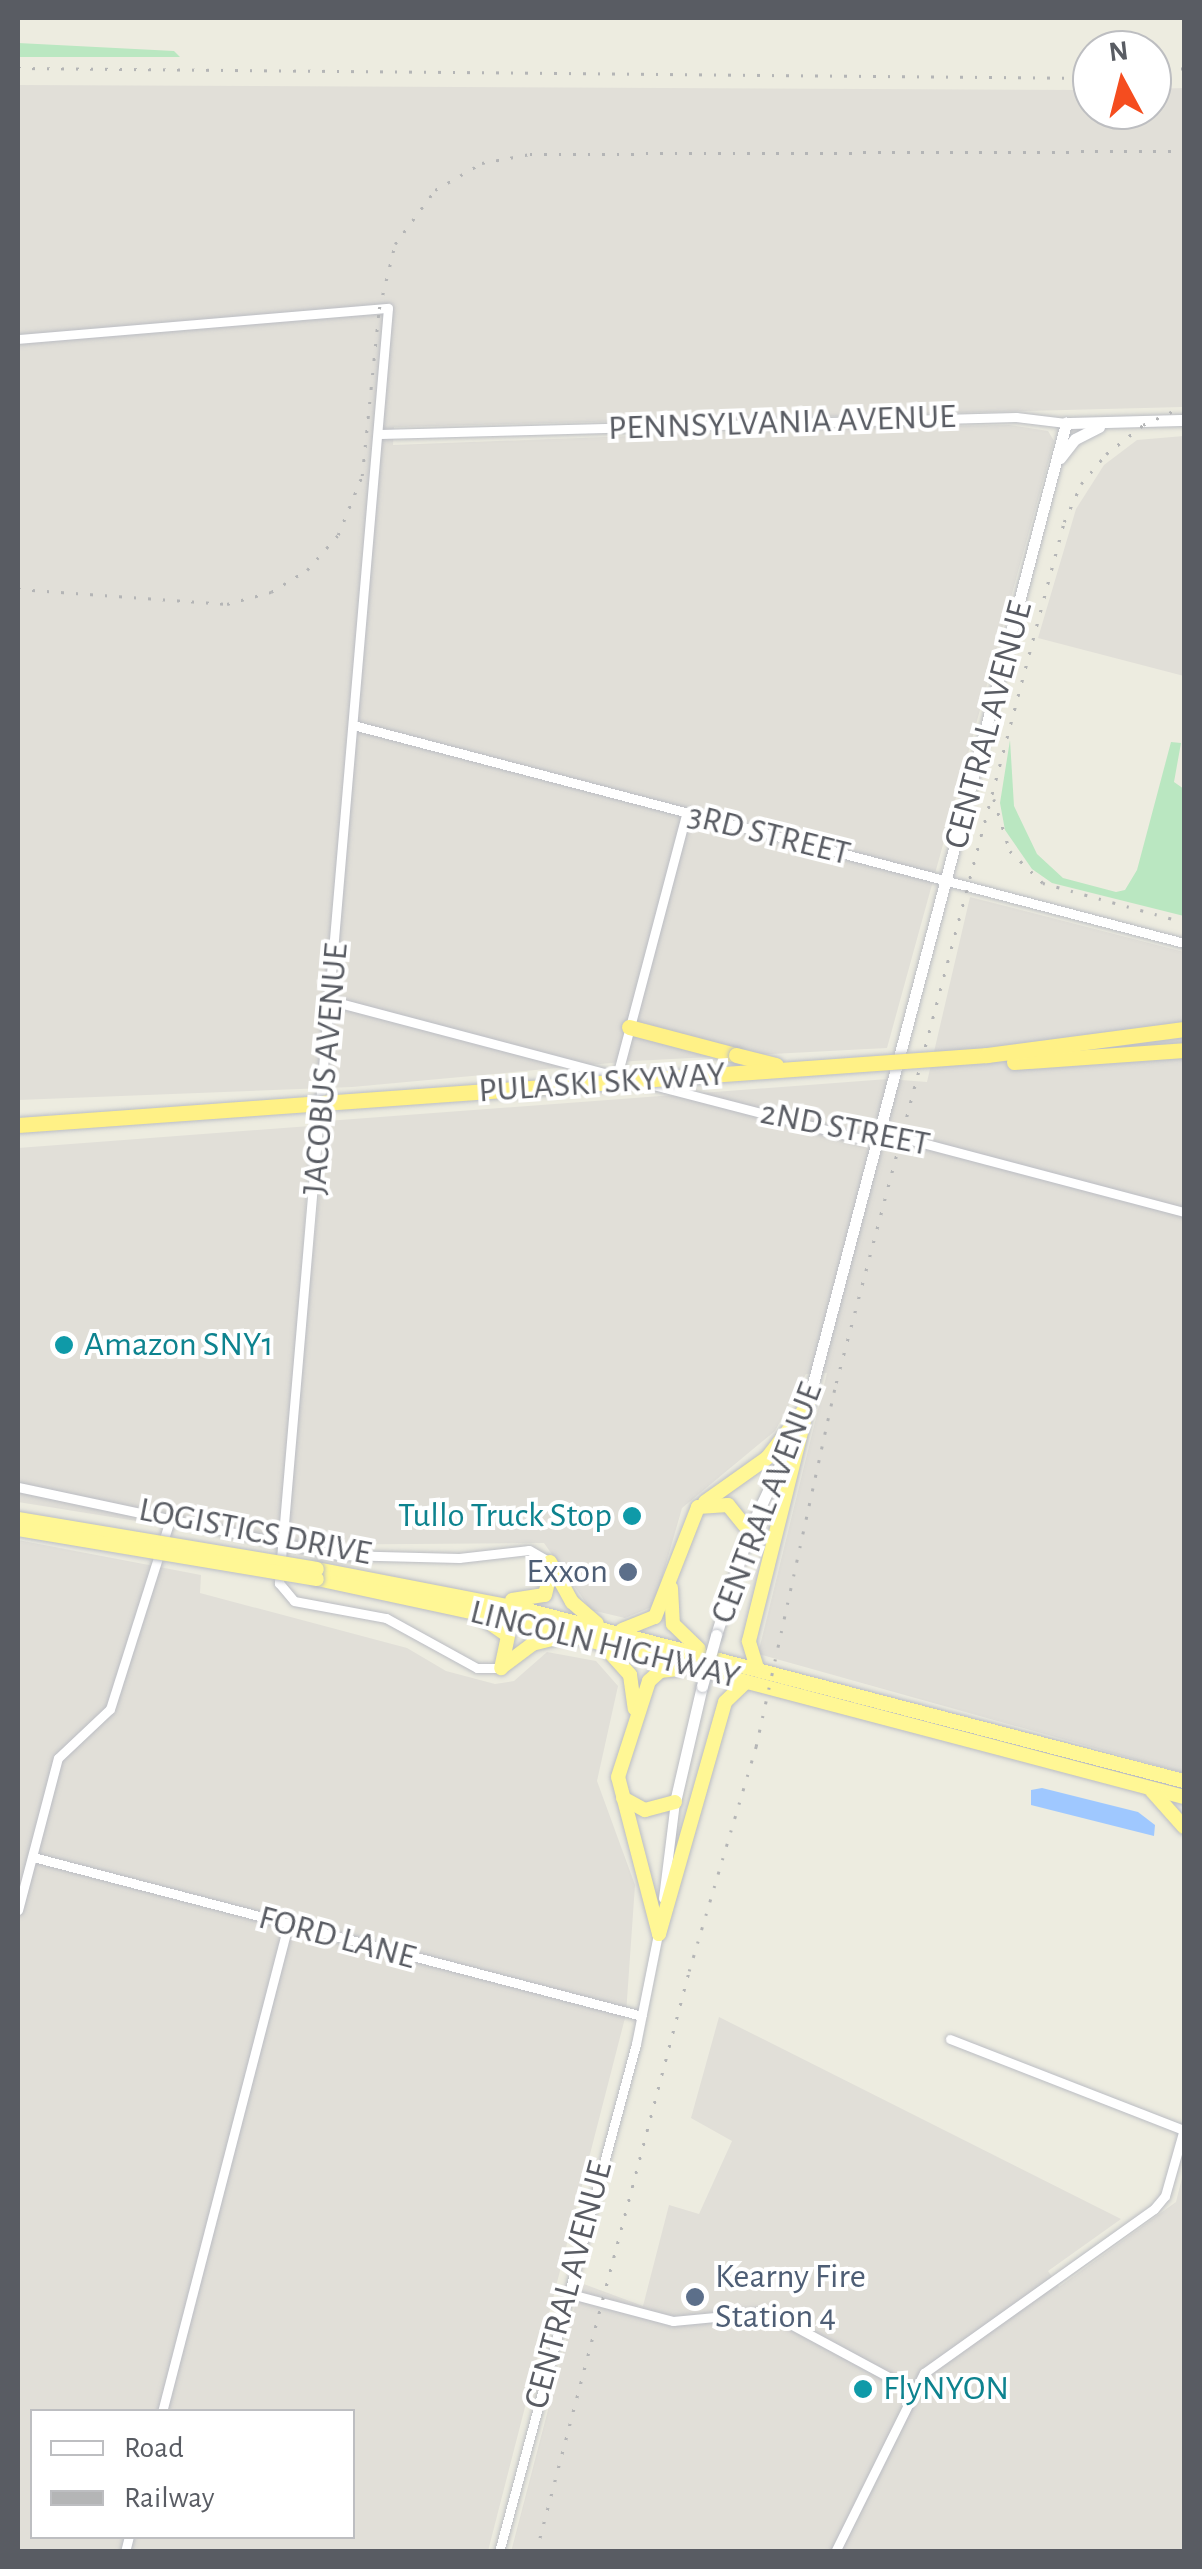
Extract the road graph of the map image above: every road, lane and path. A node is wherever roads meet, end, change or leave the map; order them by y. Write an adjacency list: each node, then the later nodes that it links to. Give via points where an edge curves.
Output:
1 (18, 339): 5 (street, JACOBUS AVENUE, via 388,308)
2 (1184, 420): 4 (main road, PENNSYLVANIA AVENUE)
3 (1066, 423): 4 (main road, PENNSYLVANIA AVENUE); 5 (street, PENNSYLVANIA AVENUE, via 1016,417); 6 (main road, CENTRAL AVENUE)
4 (1108, 425): 6 (main road, via 1081,434)
5 (380, 434): 7 (street, JACOBUS AVENUE)
6 (1059, 459): 9 (main road, CENTRAL AVENUE)
7 (353, 725): 8 (street, 3RD STREET); 11 (street, JACOBUS AVENUE)
8 (686, 814): 9 (street, 3RD STREET); 12 (street)
9 (947, 880): 10 (street, 3RD STREET); 19 (main road, CENTRAL AVENUE)
10 (1184, 943)
11 (332, 1001): 16 (street, 2ND STREET); 28 (street, JACOBUS AVENUE)
12 (629, 1027): 14 (highway, bridge, via 736,1055 834,1070); 16 (street)
13 (1184, 1028): 17 (highway, PULASKI SKYWAY, bridge, via 988,1055)
14 (1184, 1039)
15 (1184, 1050): 18 (highway, PULASKI SKYWAY, bridge)
16 (617, 1076): 19 (street, 2ND STREET, via 862,1139)
17 (18, 1125)
18 (18, 1134)
19 (879, 1137): 20 (street, 2ND STREET, via 900,1137); 21 (main road, CENTRAL AVENUE)
20 (1184, 1212)
21 (808, 1404): 23 (highway, via 760,1464); 27 (main road, CENTRAL AVENUE); 38 (highway, via 749,1641)
22 (18, 1487): 25 (street, LOGISTICS DRIVE)
23 (702, 1505): 27 (highway, via 732,1508); 31 (highway, via 687,1523)
24 (18, 1519): 30 (highway, LINCOLN HIGHWAY, bridge)
25 (170, 1520): 28 (street, LOGISTICS DRIVE); 47 (street, via 110,1709 60,1754)
26 (18, 1530): 30 (highway, LINCOLN HIGHWAY, bridge)
27 (749, 1531): 45 (main road, CENTRAL AVENUE, bridge, via 702,1686)
28 (282, 1544): 29 (street, LOGISTICS DRIVE, via 383,1557 529,1550); 36 (street, JACOBUS AVENUE, via 279,1586 289,1599 386,1618 477,1668)
29 (550, 1562): 32 (highway, via 551,1585 542,1598); 34 (highway, via 572,1602)
30 (317, 1574): 32 (highway, LINCOLN HIGHWAY)
31 (672, 1582): 34 (highway, via 651,1621); 35 (highway, via 678,1634)
32 (469, 1604): 33 (highway, LINCOLN HIGHWAY); 34 (highway, LINCOLN HIGHWAY); 36 (highway, via 508,1636)
33 (571, 1635): 34 (highway, LINCOLN HIGHWAY); 36 (highway, via 536,1642)
34 (603, 1636): 35 (highway, LINCOLN HIGHWAY); 37 (highway, LINCOLN HIGHWAY); 40 (highway, via 630,1674)
35 (722, 1660): 38 (highway, LINCOLN HIGHWAY)
36 (501, 1668)
37 (696, 1668): 39 (highway, LINCOLN HIGHWAY); 40 (highway, via 654,1674)
38 (757, 1668): 41 (highway, LINCOLN HIGHWAY)
39 (746, 1682): 42 (highway, LINCOLN HIGHWAY); 50 (highway, via 725,1702)
40 (635, 1710): 43 (highway, via 618,1777)
41 (1184, 1780)
42 (1147, 1787): 44 (highway, LINCOLN HIGHWAY); 46 (highway)
43 (623, 1797): 45 (highway, via 649,1810); 50 (highway)
44 (1184, 1797)
45 (676, 1802): 50 (street, CENTRAL AVENUE)
46 (1184, 1827)
47 (33, 1857): 48 (street); 49 (street, FORD LANE)
48 (18, 1910)
49 (288, 1925): 51 (street, FORD LANE); 58 (street)
50 (659, 1934): 51 (street, CENTRAL AVENUE)
51 (642, 2016): 56 (street, CENTRAL AVENUE)
52 (950, 2038): 53 (street)
53 (1184, 2130): 54 (street)
54 (1172, 2176): 55 (street); 57 (street, via 1154,2209 938,2360)
55 (1184, 2180)
56 (567, 2293): 57 (street, via 672,2321 768,2312); 59 (street, CENTRAL AVENUE)
57 (915, 2391): 60 (street)
58 (163, 2409)
59 (499, 2552)
60 (835, 2552)

